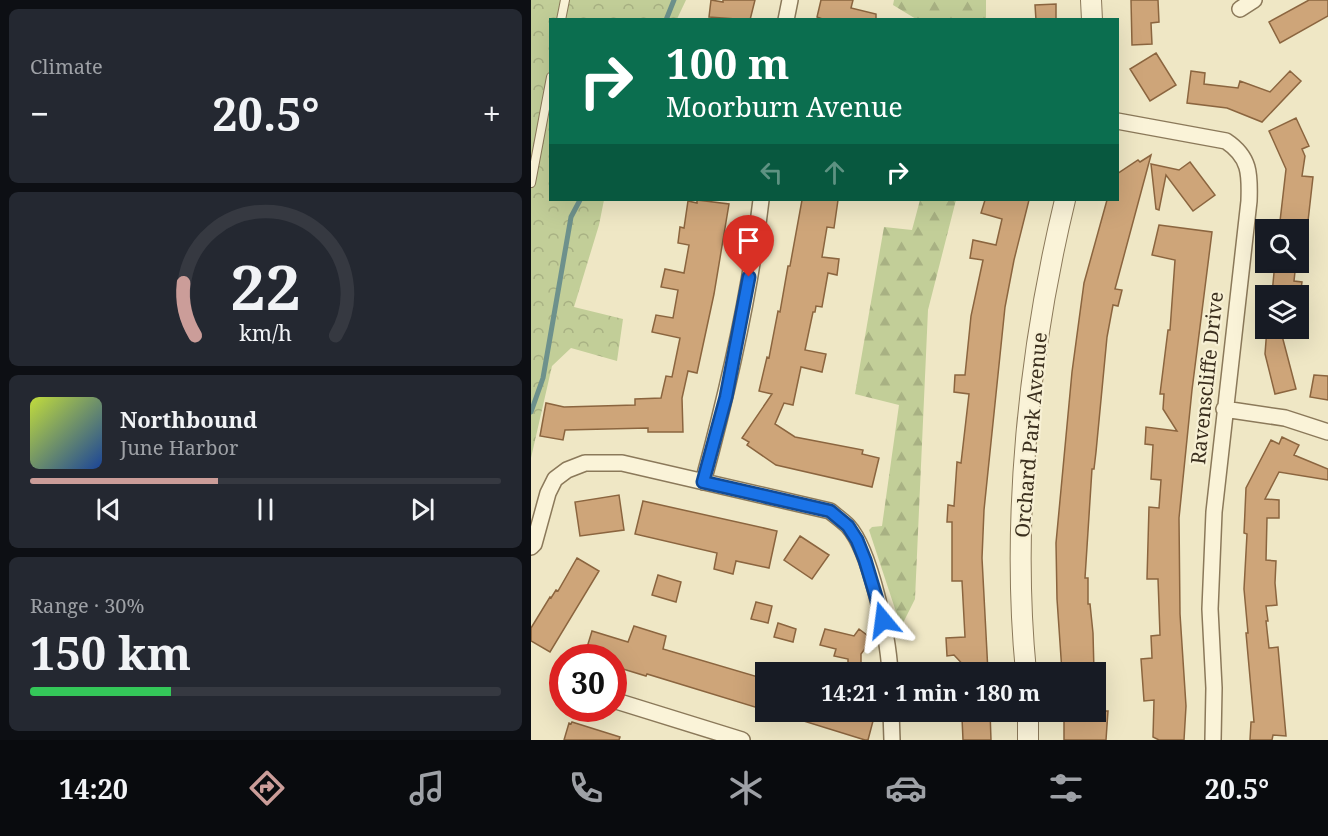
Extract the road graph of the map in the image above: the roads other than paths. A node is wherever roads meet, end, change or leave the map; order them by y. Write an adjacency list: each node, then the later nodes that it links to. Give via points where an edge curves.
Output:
1 (565, 0): 6 (lane)
2 (790, 0): 7 (street)
3 (1091, 0): 8 (street)
4 (1254, 0): 5 (street)
5 (1240, 9)
6 (561, 18)
7 (786, 18)
8 (1092, 18)
9 (549, 88): 11 (lane)
10 (1119, 121): 14 (street, Ravenscliffe Drive, via 1226,141 1239,150 1250,176)
11 (531, 183)
12 (761, 201): 16 (street, via 726,397)
13 (1065, 201): 19 (street, Orchard Park Avenue, via 1041,323 1027,435 1021,531)
14 (1224, 409): 15 (street, via 1285,417); 26 (street, Ravenscliffe Drive, via 1213,512)
15 (1328, 432)
16 (703, 482): 17 (street, via 622,463 585,463 555,479); 18 (street, via 830,511 848,526 865,560 880,610)
17 (531, 547)
18 (888, 662)
19 (1025, 662)
20 (627, 704): 23 (street)
21 (891, 722): 24 (street)
22 (1028, 722): 25 (street)
23 (742, 740)
24 (892, 740)
25 (1027, 740)
26 (1213, 740)

